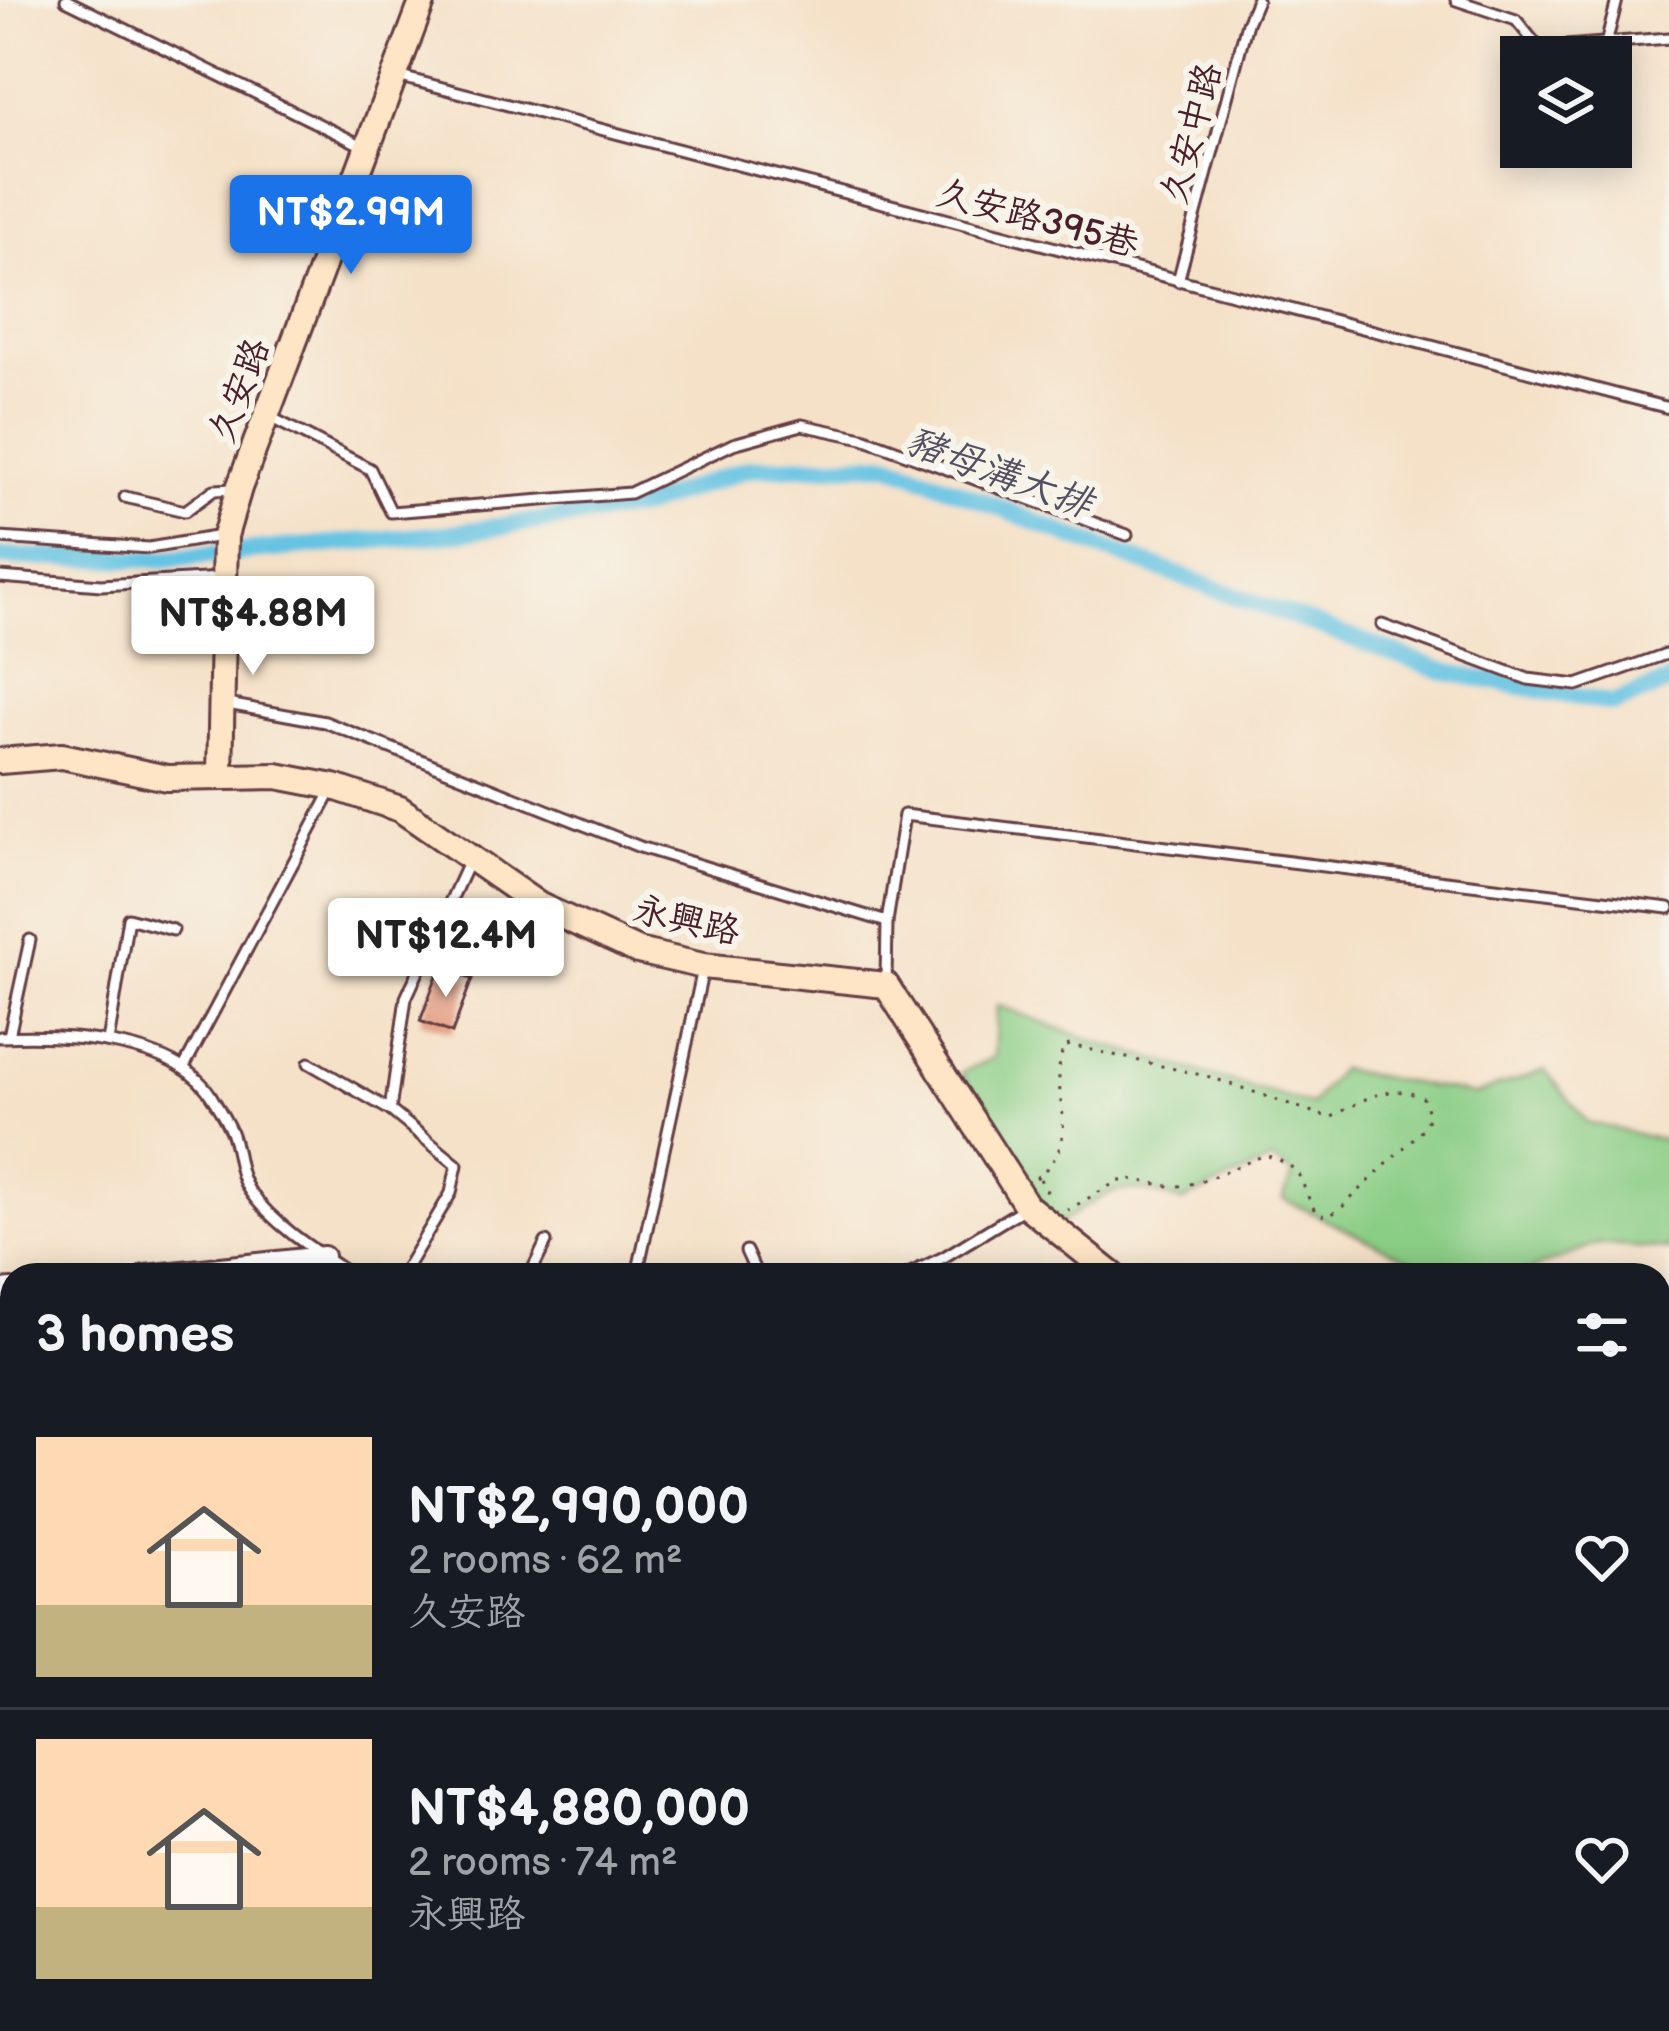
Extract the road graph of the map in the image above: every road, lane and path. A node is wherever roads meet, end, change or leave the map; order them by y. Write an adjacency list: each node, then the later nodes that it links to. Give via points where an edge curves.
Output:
1 (66, 0): 11 (lane)
2 (422, 0): 10 (street, 久安路)
3 (1257, 0): 12 (lane, 久安中路)
4 (1456, 0): 6 (lane, via 1516,20)
5 (1617, 0): 7 (lane)
6 (1529, 36)
7 (1608, 36)
8 (1669, 38): 9 (lane)
9 (1632, 42)
10 (394, 75): 11 (street, 久安路); 12 (lane, 久安路395巷)
11 (367, 148): 14 (street, 久安路)
12 (1178, 281): 13 (lane, 久安路395巷)
13 (1669, 408)
14 (267, 415): 15 (street, 久安路); 18 (lane, via 370,469 391,512 630,493 733,444 802,425 863,438)
15 (239, 488): 16 (lane, via 214,490 185,511); 17 (street, 久安路)
16 (125, 496)
17 (225, 536): 19 (lane, via 149,548); 21 (street, 久安路)
18 (1127, 536)
19 (0, 538)
20 (0, 577): 21 (lane, via 101,584)
21 (224, 578): 24 (street, 久安路)
22 (1382, 626): 23 (lane, via 1528,679 1577,685)
23 (1669, 653)
24 (222, 703): 26 (street, 久安路); 30 (lane, via 325,722 640,848)
25 (0, 760): 26 (street, 永興路, via 62,756 167,778)
26 (220, 776): 27 (street, 永興路)
27 (334, 787): 28 (street, 永興路, via 400,809); 38 (lane)
28 (470, 858): 33 (street, 永興路, via 540,906 638,951); 39 (lane, via 406,998)
29 (1669, 908): 30 (lane, via 904,815)
30 (887, 922): 34 (lane)
31 (173, 930): 36 (lane, via 128,918)
32 (30, 940): 35 (lane)
33 (703, 966): 34 (street, 永興路); 49 (lane)
34 (886, 985): 40 (street)
35 (4, 1036): 36 (lane)
36 (108, 1042): 38 (lane)
37 (309, 1063): 39 (lane)
38 (184, 1066): 44 (lane, via 210,1092 232,1134 248,1190)
39 (390, 1110): 47 (lane, via 457,1165 451,1193)
40 (1013, 1181): 41 (street); 41 (path, via 1039,1177 1053,1162 1067,1122 1057,1072 1064,1047 1210,1077 1330,1118 1387,1090 1425,1099 1428,1119 1419,1132 1326,1217 1315,1211 1300,1173 1265,1155 1174,1187 1116,1182)
41 (1036, 1214): 51 (lane); 52 (street)
42 (546, 1242): 48 (lane)
43 (746, 1251): 50 (lane)
44 (324, 1256): 45 (street); 46 (lane)
45 (258, 1263)
46 (334, 1263)
47 (409, 1263)
48 (536, 1263)
49 (640, 1263)
50 (752, 1263)
51 (931, 1263)
52 (1098, 1263)

